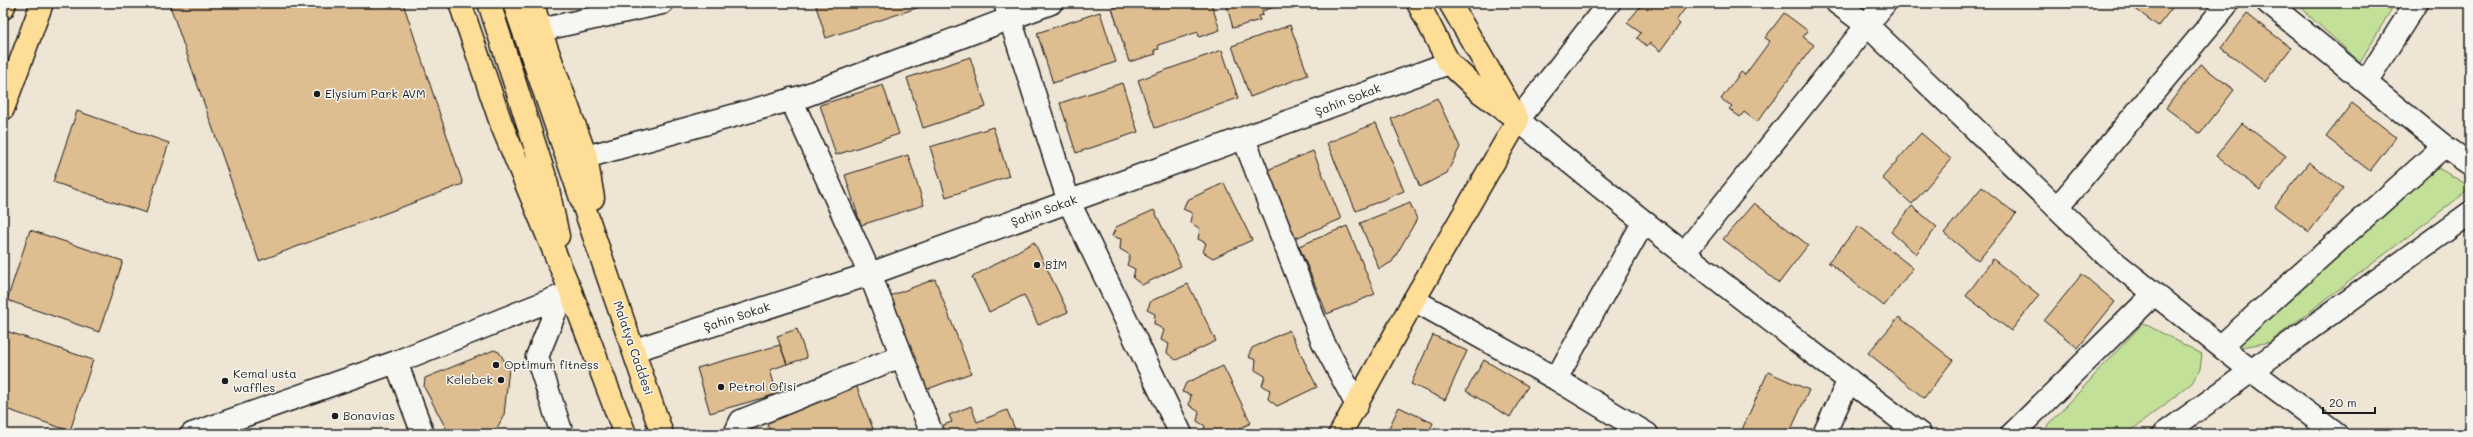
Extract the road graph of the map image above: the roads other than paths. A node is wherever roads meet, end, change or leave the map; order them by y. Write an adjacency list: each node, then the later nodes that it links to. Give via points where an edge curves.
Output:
1 (5, 3): 17 (main road)
2 (42, 3): 24 (main road)
3 (460, 3): 37 (main road, via 502,126)
4 (489, 3): 37 (main road, via 546,180)
5 (514, 3): 35 (main road)
6 (533, 3): 20 (main road)
7 (660, 3): 20 (street)
8 (1051, 3): 18 (street)
9 (1418, 3): 21 (main road)
10 (1450, 3): 25 (main road)
11 (1609, 3): 25 (street)
12 (1837, 3): 19 (street)
13 (1885, 3): 19 (street)
14 (2228, 3): 31 (street)
15 (2268, 3): 22 (street)
16 (2416, 3): 22 (street)
17 (3, 8)
18 (1007, 10): 23 (street); 30 (street)
19 (1868, 26): 31 (street); 34 (street)
20 (540, 30): 28 (main road)
21 (1449, 62): 25 (main road, via 1480,92); 26 (street, Şahin Sokak)
22 (2366, 82): 27 (street)
23 (791, 100): 28 (street); 36 (street)
24 (3, 109)
25 (1518, 120): 33 (street); 39 (main road)
26 (1244, 139): 30 (street, Şahin Sokak); 47 (street, via 1323,342)
27 (2444, 146): 29 (street); 40 (street)
28 (586, 157): 35 (main road)
29 (2470, 164)
30 (1069, 202): 36 (street, Şahin Sokak); 48 (street)
31 (2057, 208): 38 (street, via 2107,256)
32 (2470, 213): 44 (street)
33 (1643, 223): 34 (street); 45 (street)
34 (1685, 252): 46 (street)
35 (604, 262): 41 (main road, Malatya Caddesi)
36 (870, 274): 41 (street, Şahin Sokak); 42 (street)
37 (566, 293): 43 (street); 51 (street, via 537,357); 52 (main road)
38 (2154, 294): 40 (street); 60 (street)
39 (1414, 300): 45 (street); 47 (main road)
40 (2220, 346): 44 (street)
41 (635, 350): 53 (main road, Malatya Caddesi)
42 (902, 356): 54 (street, via 741,421); 55 (street)
43 (396, 362): 49 (street); 50 (street)
44 (2251, 370): 61 (street); 62 (street)
45 (1556, 379): 57 (street)
46 (1849, 380): 58 (street); 59 (street)
47 (1357, 405): 56 (main road)
48 (1175, 432)
49 (192, 434)
50 (423, 434)
51 (562, 434)
52 (625, 434)
53 (662, 434)
54 (735, 434)
55 (932, 434)
56 (1340, 434)
57 (1647, 434)
58 (1824, 434)
59 (1920, 434)
60 (2012, 434)
61 (2164, 434)
62 (2336, 434)

